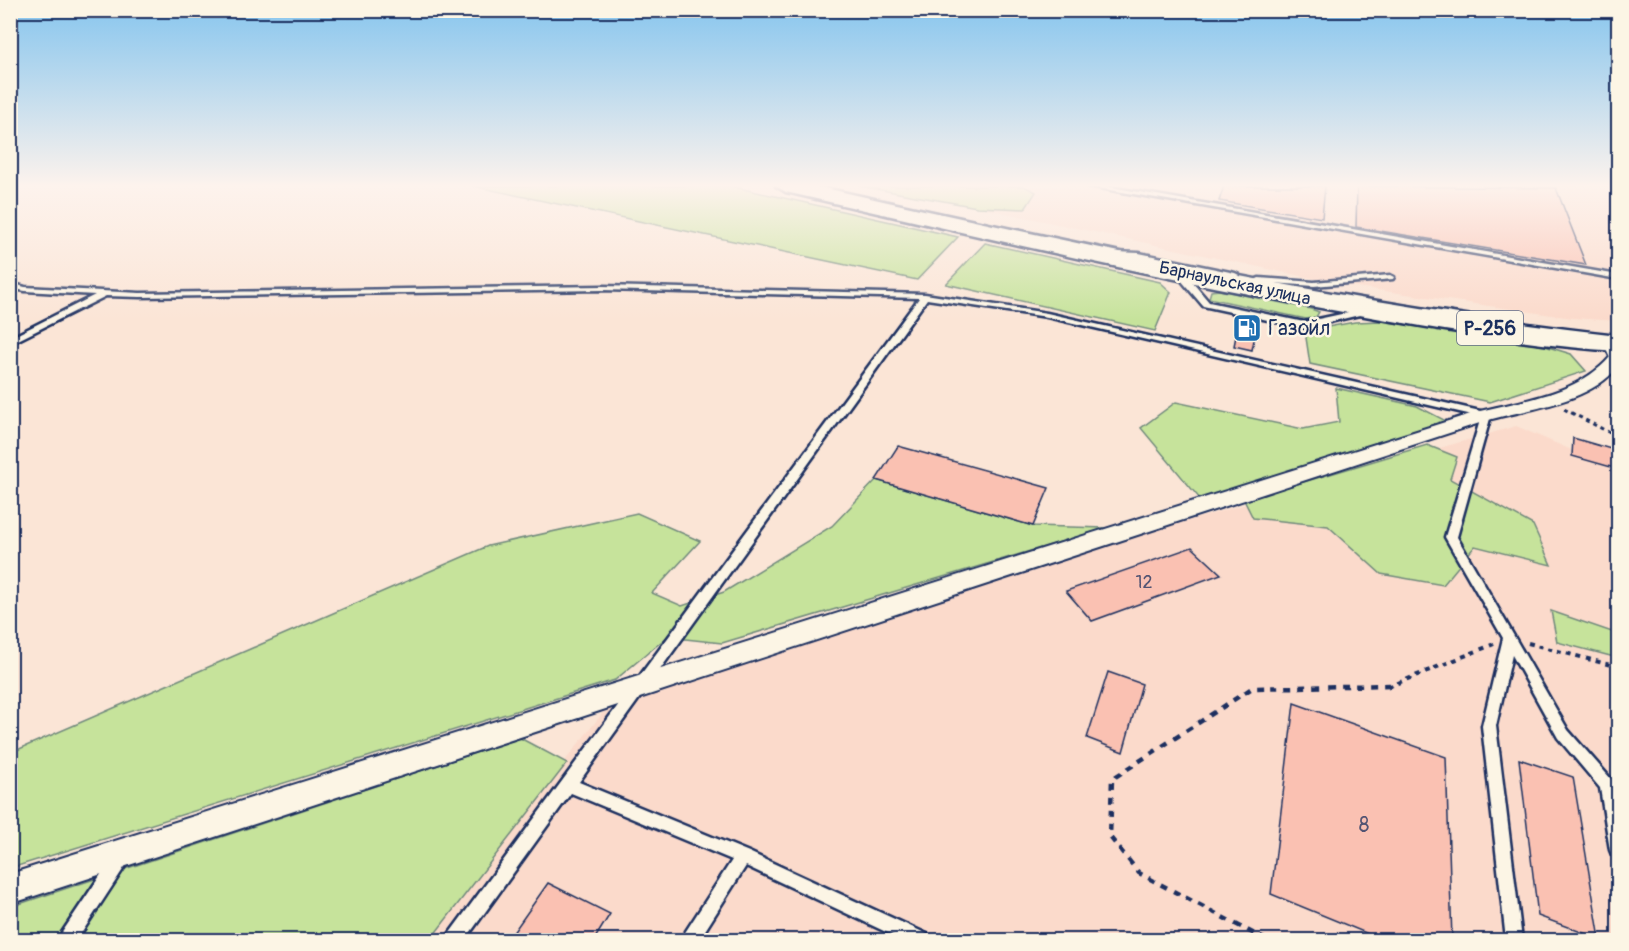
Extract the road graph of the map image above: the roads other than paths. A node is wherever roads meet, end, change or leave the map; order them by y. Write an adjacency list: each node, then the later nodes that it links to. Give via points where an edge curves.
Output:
1 (991, 230): 3 (highway, Барнаульская улица / Р-256)
2 (1348, 230): 5 (lane)
3 (1091, 252): 4 (lane, via 1139,255 1271,282 1314,284); 10 (highway, Барнаульская улица / Р-256, via 1370,310)
4 (1390, 277)
5 (1618, 277)
6 (10, 285): 7 (lane)
7 (105, 293): 8 (lane, via 603,288); 9 (lane)
8 (926, 296): 11 (lane, via 1047,315); 13 (lane)
9 (10, 342)
10 (1615, 342): 11 (street, via 1618,357 1609,372 1585,387)
11 (1486, 415): 12 (lane, via 1450,537); 13 (street)
12 (1509, 638): 15 (lane, via 1563,734 1606,785); 23 (lane, via 1489,726)
13 (638, 688): 14 (lane); 16 (street)
14 (569, 785): 17 (lane); 20 (lane)
15 (1618, 850)
16 (125, 852): 18 (street); 19 (lane)
17 (743, 857): 21 (lane); 22 (lane)
18 (10, 889)
19 (68, 940)
20 (455, 940)
21 (690, 940)
22 (921, 940)
23 (1514, 940)

